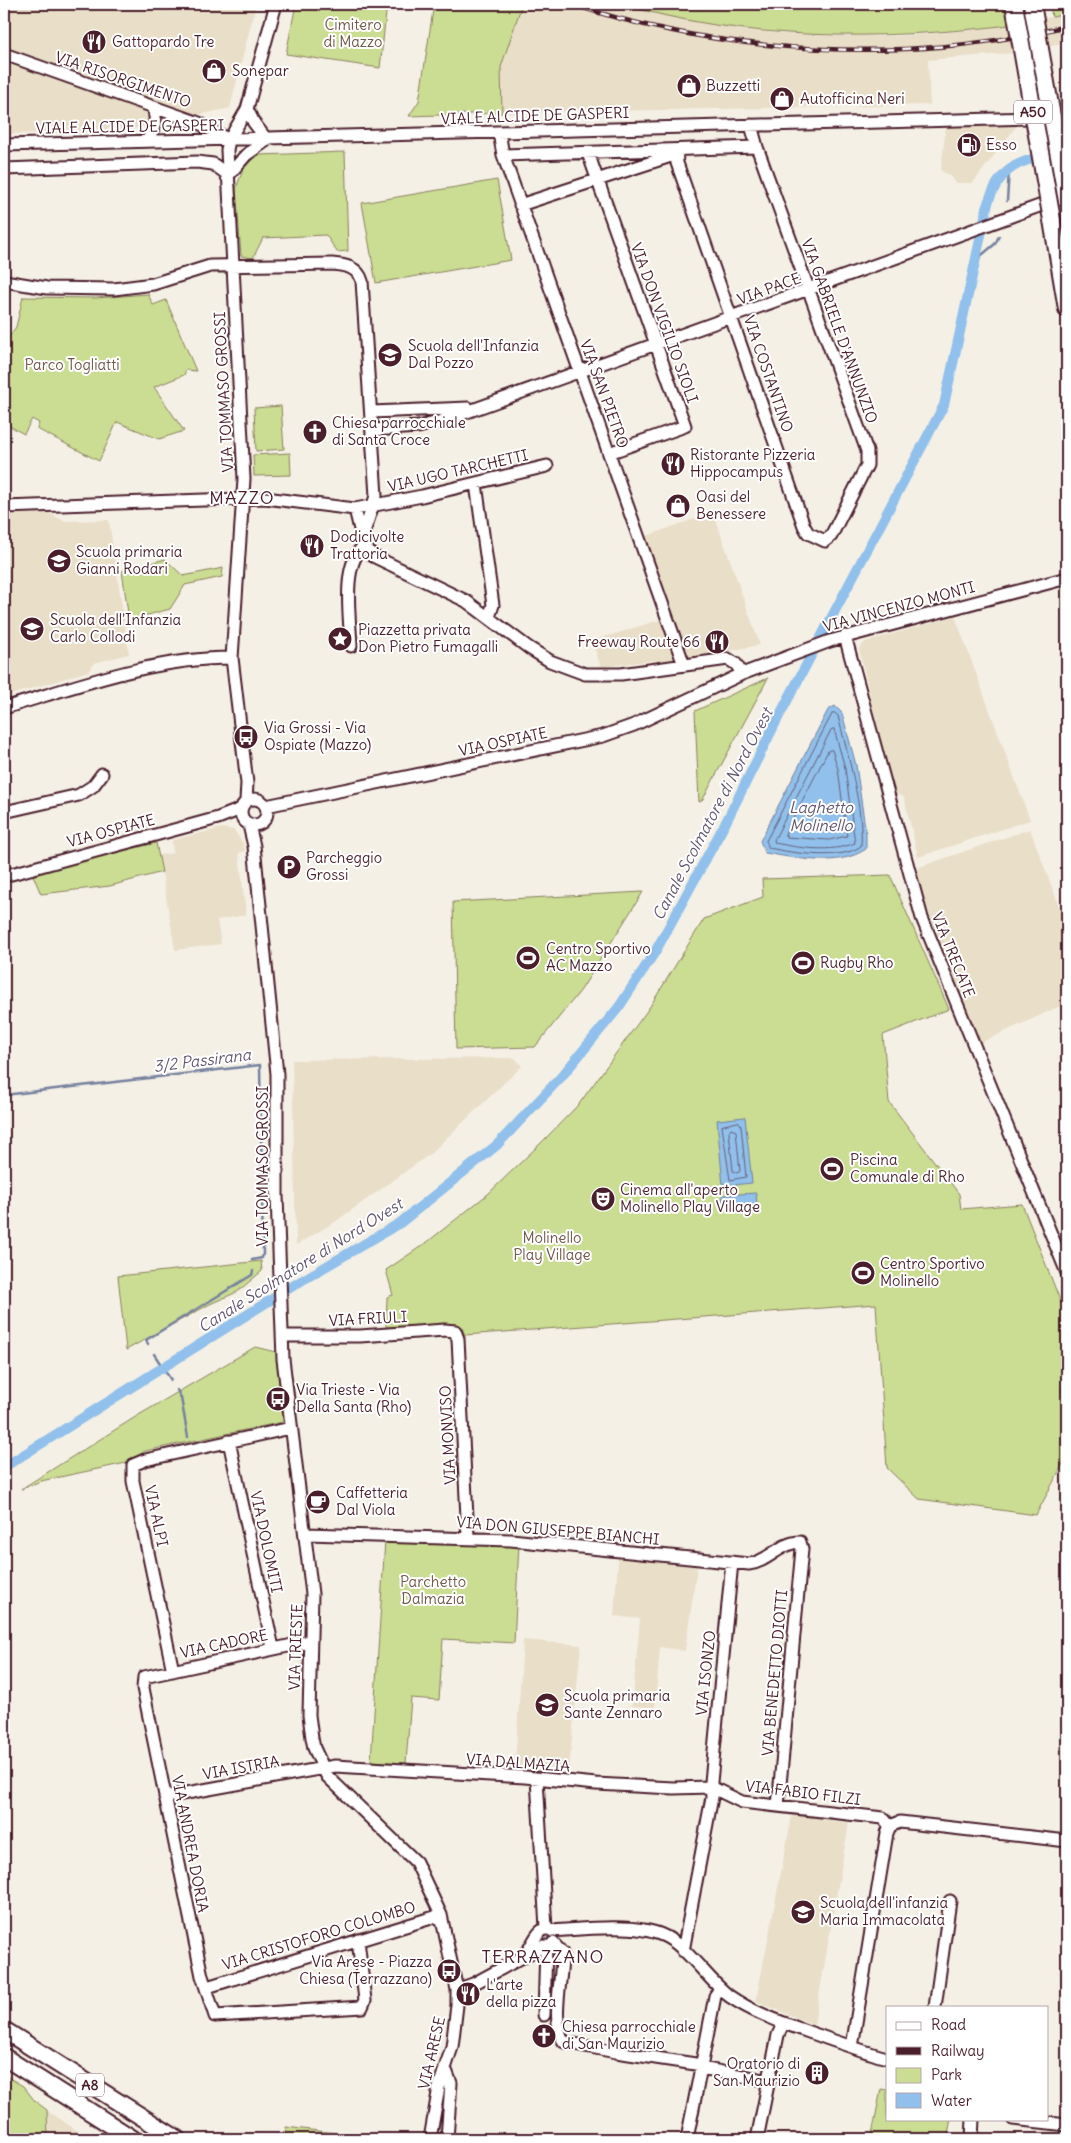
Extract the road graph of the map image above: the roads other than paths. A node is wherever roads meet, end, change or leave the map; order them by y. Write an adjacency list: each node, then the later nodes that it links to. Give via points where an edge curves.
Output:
1 (276, 4): 6 (street)
2 (1014, 4): 27 (highway, A50, bridge)
3 (1032, 4): 22 (highway, A50, bridge)
4 (4, 54): 5 (street, VIA RISORGIMENTO)
5 (152, 107): 10 (street, VIA RISORGIMENTO, via 199,123); 12 (street, via 156,116 154,129)
6 (247, 109): 10 (street); 11 (street)
7 (1067, 118): 8 (street, VIALE ALCIDE DE GASPERI)
8 (751, 125): 9 (street, VIALE ALCIDE DE GASPERI); 14 (street, VIA GABRIELE D'ANNUNZIO)
9 (500, 132): 11 (street, VIALE ALCIDE DE GASPERI); 17 (street, VIA SAN PIETRO)
10 (229, 140): 11 (street, VIALE ALCIDE DE GASPERI); 12 (street, VIALE ALCIDE DE GASPERI); 19 (street, VIA TOMMASO GROSSI)
11 (267, 140): 19 (street, via 246,155)
12 (147, 141): 13 (street, VIALE ALCIDE DE GASPERI)
13 (4, 145)
14 (756, 147): 16 (street); 26 (street, VIA GABRIELE D'ANNUNZIO)
15 (588, 153): 16 (street); 17 (street); 20 (street, VIA DON VIGILIO SIOLI)
16 (676, 153): 20 (street); 28 (street, VIA COSTANTINO)
17 (503, 155): 23 (street, VIA SAN PIETRO)
18 (4, 169): 19 (street, via 197,162 213,164)
19 (227, 176): 24 (street, VIA TOMMASO GROSSI)
20 (597, 180): 23 (street); 29 (street, VIA DON VIGILIO SIOLI)
21 (1067, 196): 26 (street, VIA PACE)
22 (1067, 201)
23 (520, 205): 30 (street, VIA SAN PIETRO)
24 (232, 266): 25 (street, via 210,266 153,284 114,289 47,288); 33 (street, via 344,265 357,272 362,282); 39 (street, VIA TOMMASO GROSSI)
25 (4, 281)
26 (808, 291): 28 (street, VIA PACE); 44 (street, VIA GABRIELE D'ANNUNZIO, via 869,459 831,536)
27 (1067, 309)
28 (733, 318): 29 (street, VIA PACE); 44 (street, VIA COSTANTINO, via 804,526 808,533)
29 (655, 344): 30 (street, VIA PACE); 36 (street, VIA DON VIGILIO SIOLI, via 685,426)
30 (580, 372): 31 (street, VIA PACE); 36 (street, VIA SAN PIETRO)
31 (480, 408): 32 (street, VIA PACE); 34 (street, VIA PACE)
32 (425, 410): 33 (street, VIA PACE); 34 (street)
33 (372, 412): 35 (street)
34 (428, 426): 35 (street, VIA PACE)
35 (373, 430): 40 (street)
36 (609, 453): 50 (street, VIA SAN PIETRO)
37 (547, 466): 38 (street, VIA UGO TARCHETTI)
38 (476, 484): 40 (street, VIA UGO TARCHETTI); 46 (street, via 493,605)
39 (243, 498): 41 (street); 42 (street); 49 (street, VIA TOMMASO GROSSI)
40 (376, 504): 42 (street, VIA UGO TARCHETTI); 43 (street)
41 (4, 506)
42 (356, 509): 43 (street)
43 (364, 541): 46 (street, via 373,556 466,601); 48 (street, via 354,557 350,576)
44 (825, 541)
45 (1067, 578): 47 (street, VIA VINCENZO MONTI)
46 (489, 617): 50 (street, via 540,655 585,674 608,676)
47 (846, 636): 51 (street, VIA VINCENZO MONTI); 59 (street, VIA TRECATE, via 922,918)
48 (351, 646)
49 (232, 658): 52 (street, via 159,665); 54 (street, VIA TOMMASO GROSSI, via 247,783)
50 (684, 665): 51 (street, via 732,660)
51 (739, 676): 55 (street, VIA OSPIATE, via 603,736)
52 (4, 708)
53 (102, 774): 56 (street, via 93,786 79,795)
54 (246, 806): 55 (street); 57 (street, VIA TOMMASO GROSSI); 58 (street, VIA OSPIATE, via 225,816)
55 (266, 806): 57 (street, via 266,817)
56 (4, 812)
57 (253, 825): 61 (street, VIA TOMMASO GROSSI, via 277,1074)
58 (4, 876)
59 (1067, 1273)
60 (455, 1331): 61 (street, VIA FRIULI); 65 (street, VIA MONVISO)
61 (282, 1336): 62 (street, VIA TRIESTE)
62 (291, 1428): 63 (street); 64 (street, VIA TRIESTE)
63 (229, 1442): 69 (street, VIA DOLOMITI); 70 (street, VIA ALPI, via 145,1460 133,1466 133,1481)
64 (306, 1534): 65 (street, VIA DON GIUSEPPE BIANCHI); 68 (street, VIA TRIESTE, via 312,1594)
65 (468, 1537): 67 (street, VIA DON GIUSEPPE BIANCHI)
66 (801, 1543): 67 (street, VIA DON GIUSEPPE BIANCHI, via 790,1544 756,1563); 76 (street, VIA BENEDETTO DIOTTI)
67 (732, 1562): 74 (street, VIA ISONZO)
68 (311, 1641): 69 (street, VIA CADORE); 72 (street, VIA TRIESTE, via 309,1715 314,1748)
69 (273, 1648): 70 (street, VIA CADORE)
70 (173, 1671): 71 (street, VIA CADORE)
71 (144, 1677): 75 (street, VIA ANDREA DORIA, via 143,1688)
72 (322, 1769): 73 (street, VIA DALMAZIA, via 349,1766); 75 (street, VIA ISTRIA); 80 (street, VIA TRIESTE, via 416,1862)
73 (538, 1779): 74 (street, VIA DALMAZIA, via 613,1785); 81 (street)
74 (711, 1787): 76 (street, VIA FABIO FILZI, via 742,1802); 83 (street, VIA ISONZO, via 710,1813)
75 (165, 1797): 84 (street, VIA ANDREA DORIA, via 202,1976)
76 (778, 1806): 77 (street, VIA FABIO FILZI, via 883,1818)
77 (890, 1826): 78 (street, via 900,1822); 91 (street)
78 (1067, 1841)
79 (950, 1901): 87 (street)
80 (441, 1915): 82 (street, VIA CRISTOFORO COLOMBO); 86 (street, VIA ARESE)
81 (550, 1938): 83 (street, via 595,1928 656,1932); 86 (street, via 525,1956); 88 (street); 94 (street, via 562,1953 559,2016 562,2038 568,2044)
82 (358, 1940): 84 (street, VIA CRISTOFORO COLOMBO); 84 (street, VIA ANDREA DORIA, via 365,2000 362,2007 215,2016)
83 (682, 1951): 85 (street)
84 (207, 1987)
85 (720, 1989): 89 (street); 94 (street, via 715,1996)
86 (458, 1990): 95 (street, VIA ARESE, via 454,2035)
87 (935, 2006)
88 (544, 2015)
89 (783, 2024): 91 (street); 96 (street)
90 (4, 2030): 101 (highway, A8)
91 (852, 2047): 93 (street)
92 (4, 2057): 100 (highway, A8)
93 (886, 2058)
94 (702, 2067): 96 (street); 104 (street)
95 (445, 2068): 102 (street, VIA ARESE); 103 (street, via 451,2083)
96 (769, 2081): 105 (street)
97 (973, 2120): 106 (street)
98 (1022, 2120): 99 (street)
99 (1067, 2125)
100 (133, 2139)
101 (177, 2139)
102 (430, 2139)
103 (447, 2139)
104 (687, 2139)
105 (757, 2139)
106 (972, 2139)

